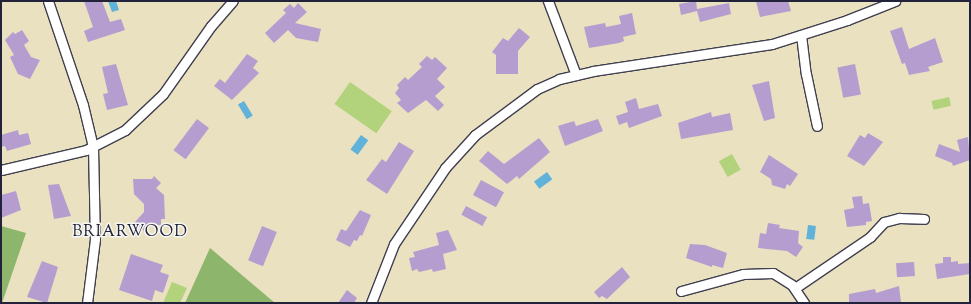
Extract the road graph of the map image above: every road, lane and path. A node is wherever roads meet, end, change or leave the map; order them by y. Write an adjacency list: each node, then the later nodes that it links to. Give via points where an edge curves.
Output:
1 (48, 1): 8 (street, via 83,105)
2 (233, 1): 8 (street, via 211,26 156,102 125,130)
3 (548, 1): 6 (street)
4 (895, 1): 5 (street)
5 (801, 35): 6 (street, via 756,47); 7 (street)
6 (576, 75): 14 (street, via 547,84 525,97 475,136 456,155 399,236 382,271)
7 (817, 126)
8 (93, 147): 9 (street); 13 (street, via 95,232)
9 (1, 170)
10 (924, 219): 11 (street, via 899,218 884,222 870,237)
11 (795, 288): 12 (street, via 773,274 758,273); 15 (street)
12 (681, 291)
13 (87, 303)
14 (371, 303)
15 (804, 303)

